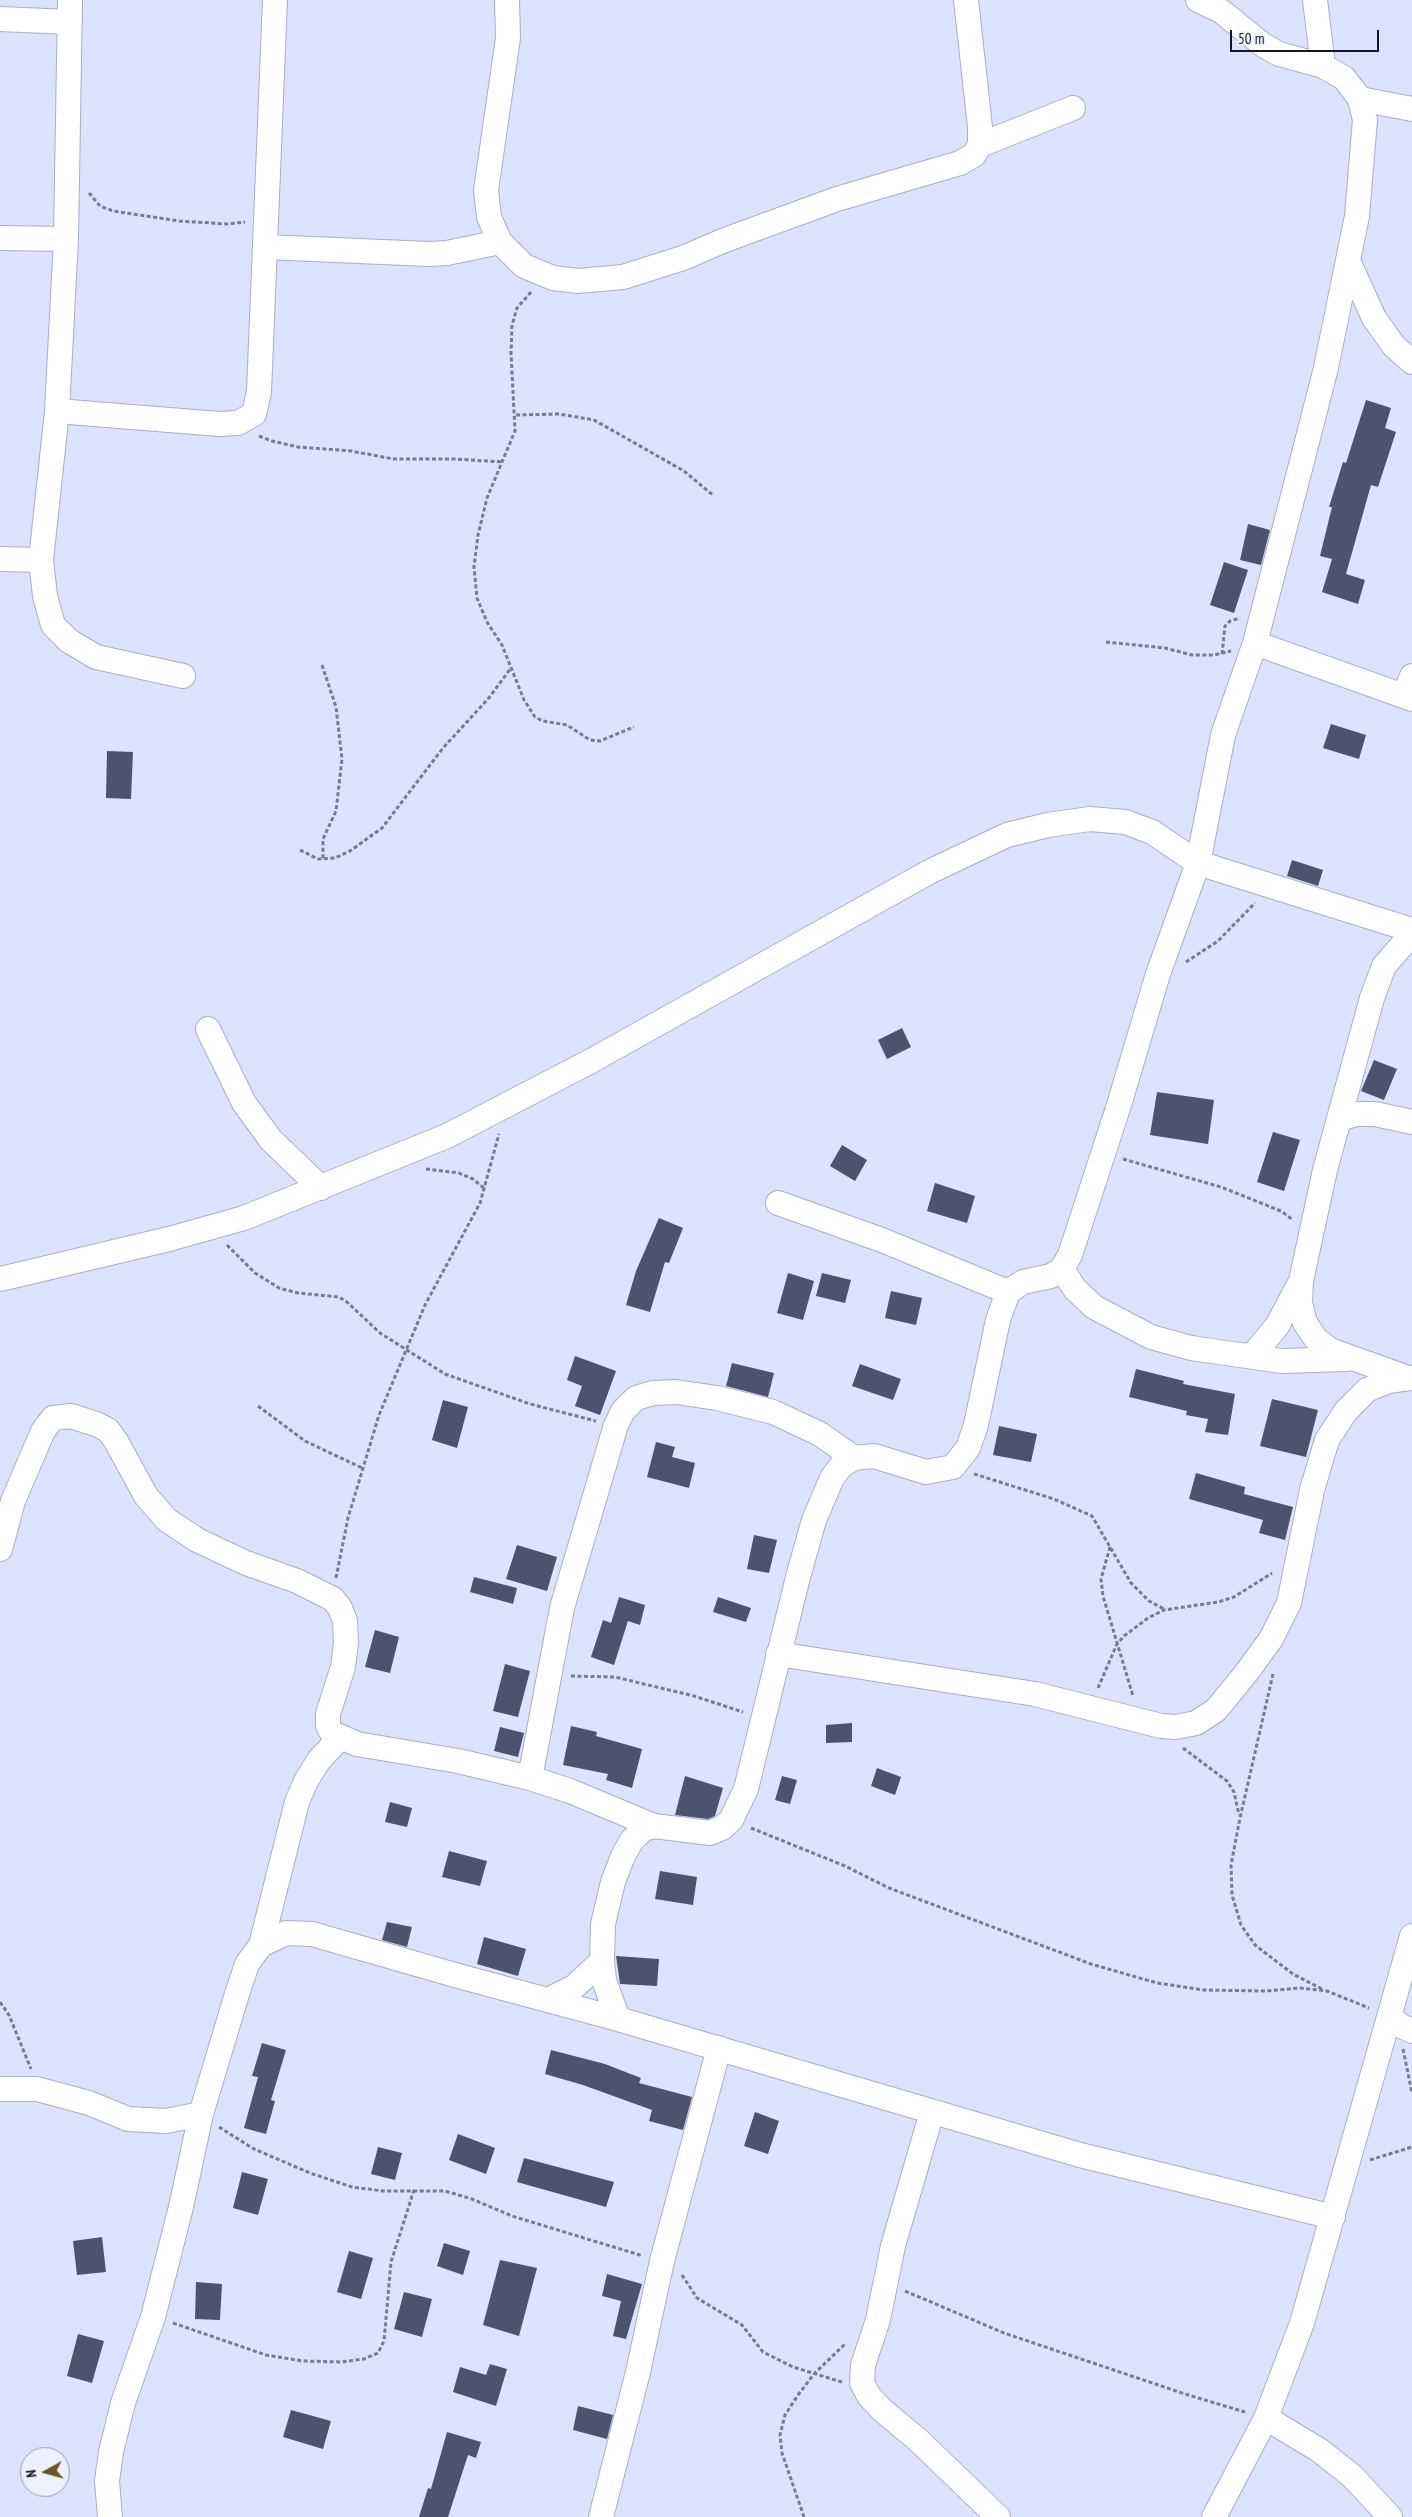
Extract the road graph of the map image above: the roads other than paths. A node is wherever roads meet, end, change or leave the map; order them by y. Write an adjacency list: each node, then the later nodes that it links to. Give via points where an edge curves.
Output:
1 (275, 0): 16 (street)
2 (507, 0): 15 (street, via 508,38 486,190 489,216)
3 (966, 0): 12 (street)
4 (1198, 0): 8 (street, via 1221,11 1279,54)
5 (1315, 0): 8 (street)
6 (70, 11): 7 (street); 14 (street)
7 (0, 19)
8 (1324, 66): 9 (street, via 1344,78)
9 (1360, 99): 11 (street); 17 (street, via 1365,120 1365,142)
10 (1073, 108): 12 (street)
11 (1412, 110)
12 (980, 146): 15 (street, via 974,155 960,163 837,199 683,258 623,277 578,281 553,278 524,266)
13 (0, 238): 14 (street)
14 (66, 239): 19 (street)
15 (500, 242): 16 (street, via 457,252 429,254)
16 (266, 247): 19 (street, via 259,392 254,414 238,423 219,424)
17 (1349, 263): 18 (street, via 1374,318 1394,346); 22 (street, via 1326,368)
18 (1412, 362)
19 (57, 411): 21 (street)
20 (0, 559): 21 (street)
21 (41, 560): 23 (street, via 45,596 53,625 70,641 96,657)
22 (1255, 643): 24 (street); 25 (street, via 1223,735)
23 (182, 676)
24 (1409, 690)
25 (1198, 862): 26 (street); 31 (street, via 1152,832 1125,822 1090,819 1048,824 1007,835 929,872 505,1106 446,1136); 33 (street, via 1158,974 1104,1154 1070,1255)
26 (1412, 930)
27 (1412, 938): 29 (street, via 1402,944 1384,966)
28 (208, 1029): 31 (street, via 244,1103 271,1140)
29 (1338, 1118): 30 (street, via 1375,1114); 35 (street)
30 (1412, 1122)
31 (320, 1188): 34 (street, via 244,1218)
32 (778, 1203): 36 (street, via 882,1240)
33 (1062, 1269): 36 (street, via 1051,1276 1023,1282); 37 (street, via 1075,1289 1094,1307 1151,1337 1191,1348)
34 (0, 1280)
35 (1301, 1281): 37 (street, via 1277,1326); 38 (street, via 1300,1302 1305,1323 1316,1339 1330,1350)
36 (1008, 1292): 40 (street, via 998,1320 976,1425 968,1448 953,1467 926,1472 874,1456)
37 (1252, 1356): 38 (street, via 1282,1361)
38 (1349, 1358): 39 (street)
39 (1410, 1378): 43 (street, via 1388,1381 1367,1390 1346,1411 1327,1440 1312,1490 1289,1602 1271,1639 1240,1680 1216,1710 1196,1723 1176,1727 1152,1724 1035,1694)
40 (854, 1458): 43 (street, via 832,1478 814,1520); 45 (street, via 820,1434 773,1412 676,1392 652,1393 636,1398 623,1411 616,1425 562,1608)
41 (6, 1497): 42 (street); 44 (street, via 53,1418 71,1416 108,1430 146,1496 167,1520 197,1540 333,1598 345,1621 346,1643 343,1667 328,1714 328,1726)
42 (0, 1549)
43 (778, 1654): 46 (street, via 746,1790 731,1820 710,1833)
44 (340, 1738): 45 (street); 48 (street, via 319,1760 297,1802)
45 (530, 1778): 46 (street)
46 (654, 1826): 49 (street, via 644,1829 632,1840 613,1882 603,1924)
47 (1412, 1936): 52 (street)
48 (261, 1945): 50 (street, via 286,1933 312,1934); 56 (street, via 247,1964)
49 (602, 1961): 50 (street, via 574,1987); 51 (street, via 604,1980)
50 (548, 2000): 51 (street)
51 (618, 2018): 53 (street)
52 (1405, 2027): 57 (street, via 1347,2165)
53 (719, 2048): 55 (street); 60 (street, via 662,2261 636,2382)
54 (0, 2089): 56 (street, via 37,2089 128,2119 166,2121)
55 (932, 2112): 57 (street, via 1080,2155); 61 (street, via 904,2201 878,2320 863,2365 862,2383 882,2410)
56 (201, 2114): 59 (street, via 153,2316 123,2403 111,2452 107,2481)
57 (1334, 2218): 58 (street, via 1302,2323)
58 (1266, 2418): 62 (street); 63 (street, via 1319,2450 1352,2476)
59 (110, 2517)
60 (601, 2517)
61 (998, 2517)
62 (1214, 2517)
63 (1390, 2517)

